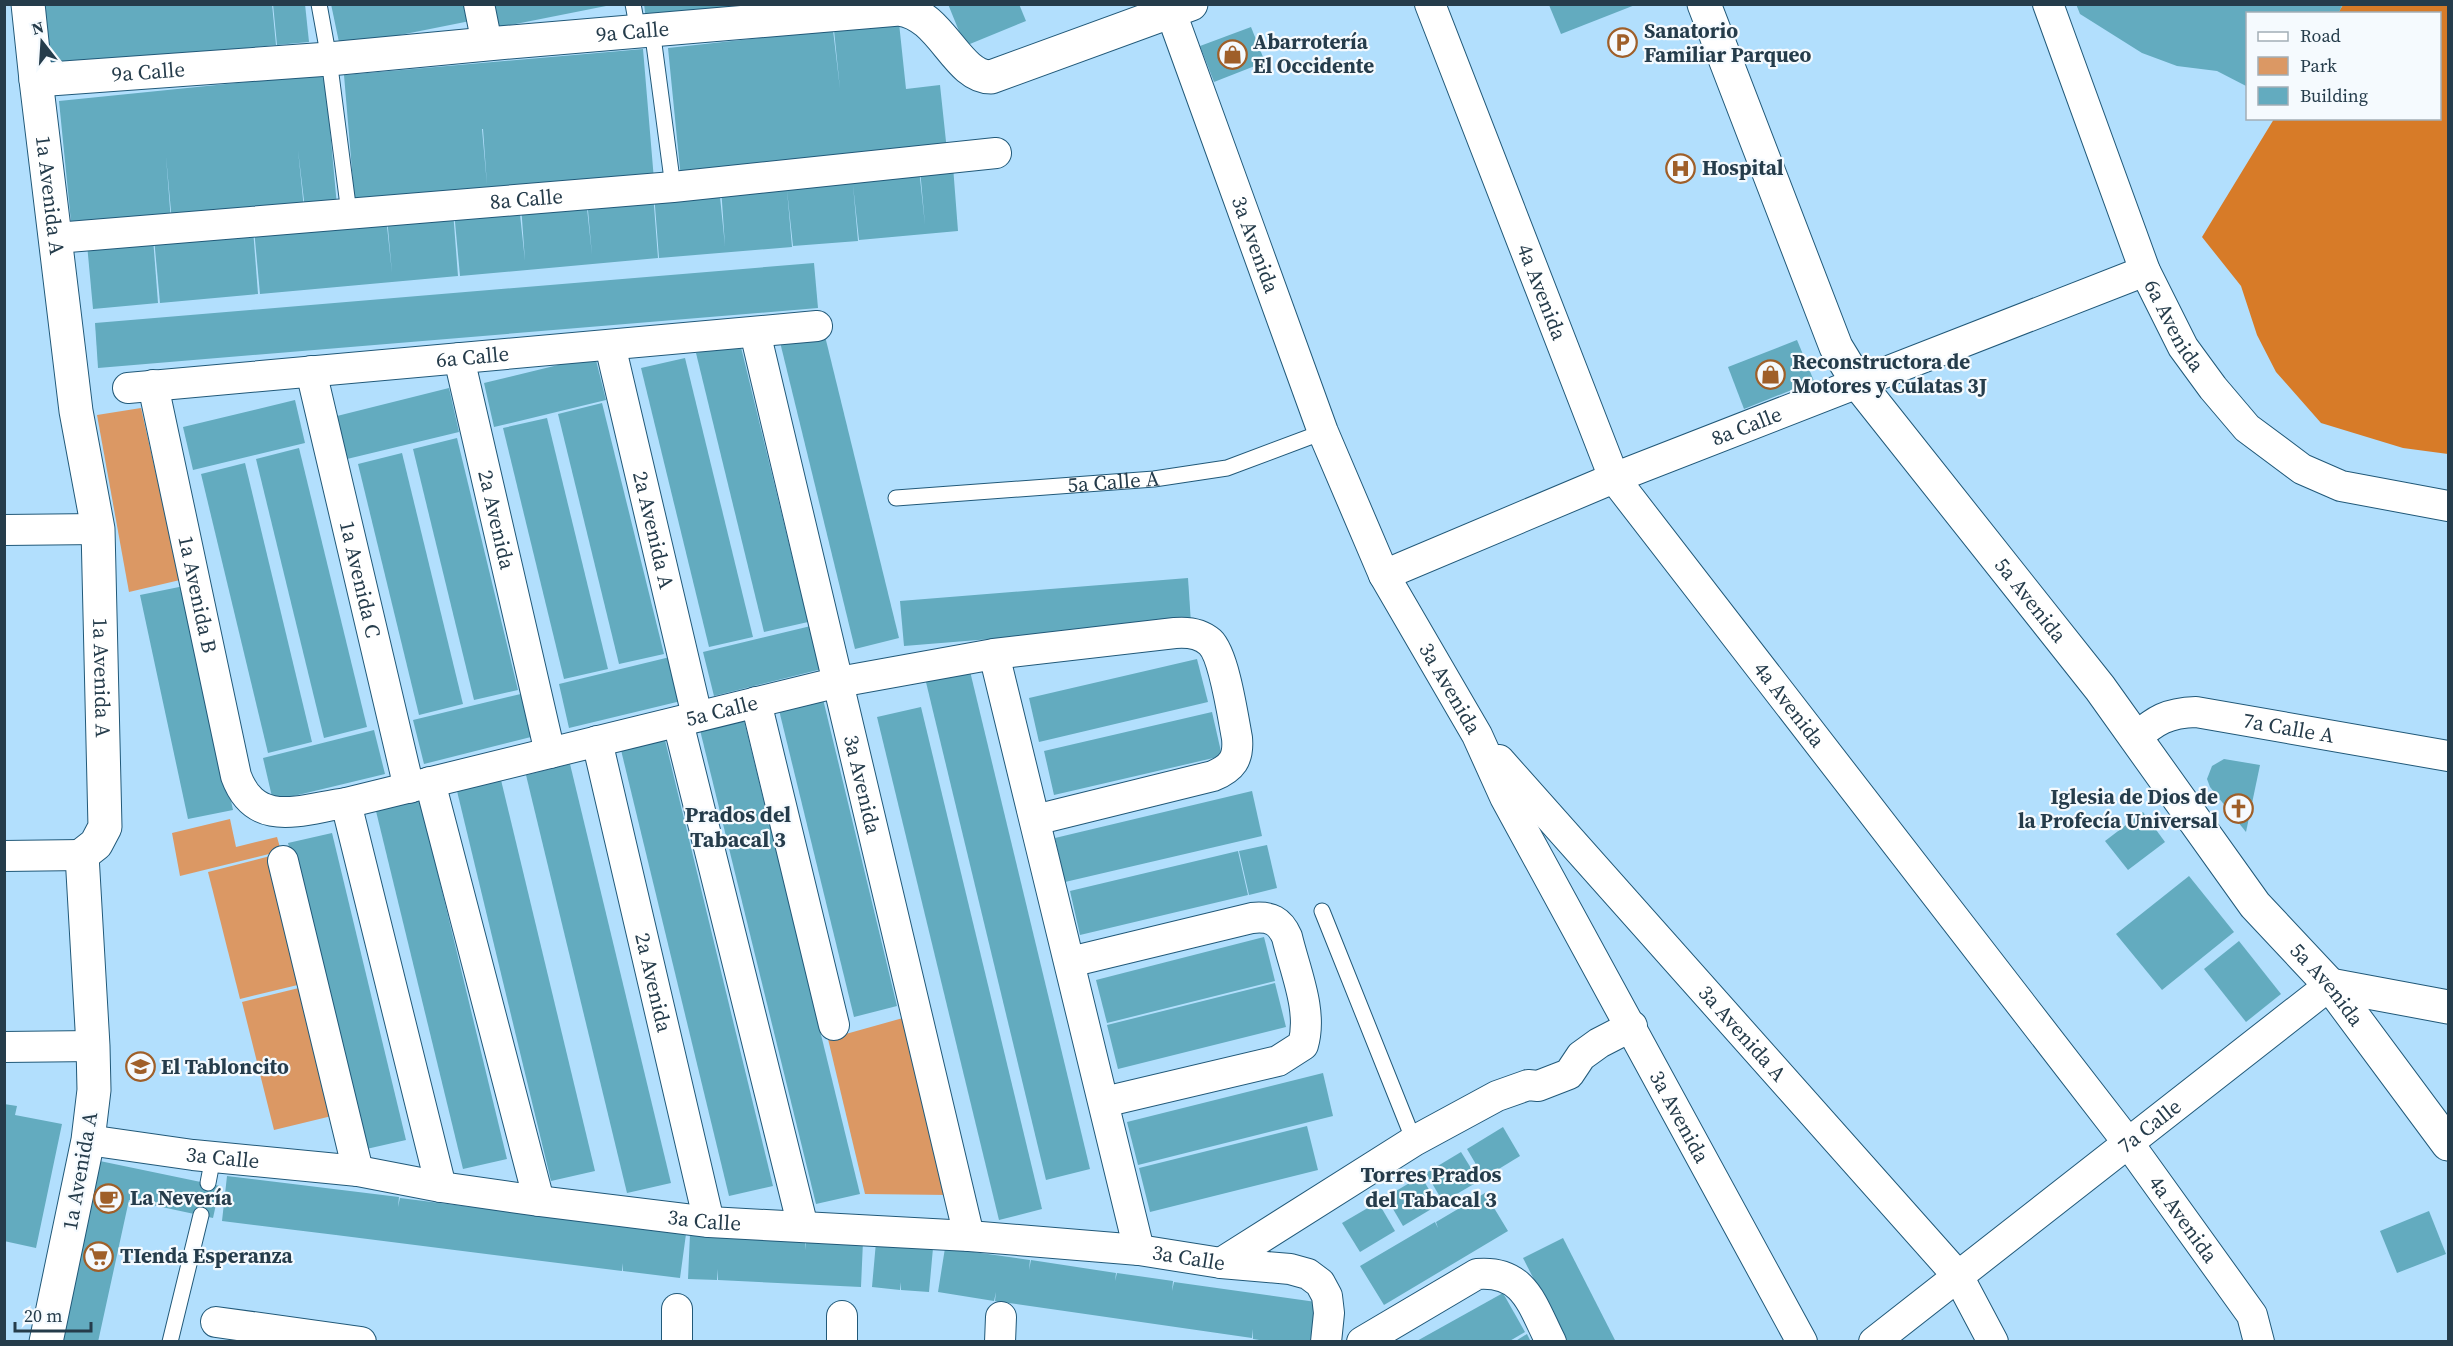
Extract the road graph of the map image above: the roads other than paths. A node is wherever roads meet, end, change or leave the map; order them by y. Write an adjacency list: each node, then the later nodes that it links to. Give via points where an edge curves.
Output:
1 (28, 4): 12 (main road, 1a Avenida A)
2 (319, 4): 11 (lane)
3 (479, 4): 10 (street)
4 (1430, 4): 26 (street, 4a Avenida)
5 (1704, 4): 23 (main road, 5a Avenida, via 1836,347)
6 (2048, 4): 17 (street, 6a Avenida)
7 (1177, 7): 8 (main road, 9a Calle, via 991,78 975,73); 25 (street, 3a Avenida)
8 (934, 19): 9 (main road, 9a Calle, via 899,9)
9 (641, 22): 10 (main road, 9a Calle); 14 (lane)
10 (487, 44): 11 (main road, 9a Calle)
11 (329, 59): 12 (main road, 9a Calle); 15 (lane)
12 (36, 80): 16 (main road, 1a Avenida A)
13 (996, 153): 14 (street, 8a Calle)
14 (673, 187): 15 (street, 8a Calle)
15 (349, 213): 16 (street, 8a Calle)
16 (56, 238): 29 (main road, 1a Avenida A, via 76,411)
17 (2145, 271): 23 (street, 8a Calle); 28 (street, 6a Avenida, via 2183,347 2254,434 2302,469 2341,486)
18 (817, 326): 19 (street, 6a Calle)
19 (755, 332): 20 (street, 6a Calle); 33 (street, 3a Avenida)
20 (610, 345): 21 (street, 6a Calle); 35 (street, 2a Avenida A)
21 (459, 358): 22 (street, 6a Calle); 39 (street, 2a Avenida)
22 (311, 372): 24 (street, 6a Calle); 41 (street, 1a Avenida C)
23 (1858, 383): 26 (street, 8a Calle); 37 (main road, 5a Avenida, via 2100,688)
24 (141, 387): 42 (street, 1a Avenida B, via 236,776)
25 (1323, 432): 27 (lane, 5a Calle A, via 1227,468 1154,479); 31 (street, 3a Avenida)
26 (1614, 478): 31 (street, 8a Calle); 59 (street, 4a Avenida)
27 (896, 498)
28 (2448, 506)
29 (98, 529): 30 (street); 46 (main road, 1a Avenida A, via 105,827 96,844)
30 (4, 530)
31 (1384, 575): 36 (street, 3a Avenida)
32 (994, 654): 33 (street, 5a Calle); 44 (street); 44 (street, 5a Calle, via 1190,632 1211,643 1219,656 1239,751 1235,762 1225,771)
33 (839, 681): 34 (street, 5a Calle); 67 (street, 3a Avenida)
34 (756, 702): 35 (street, 5a Calle); 52 (street)
35 (688, 719): 38 (street, 5a Calle); 66 (street, 2a Avenida A)
36 (1477, 735): 53 (street, 3a Avenida, via 1505,796); 70 (street, 3a Avenida A)
37 (2135, 738): 40 (street, 7a Calle A, via 2153,722 2174,713 2196,712); 50 (main road, 5a Avenida, via 2255,905)
38 (597, 741): 39 (street, 5a Calle); 65 (street, 2a Avenida)
39 (550, 753): 41 (street, 5a Calle)
40 (2448, 756)
41 (420, 785): 43 (street, 5a Calle); 63 (street, 1a Avenida C)
42 (250, 801): 43 (street, 5a Calle, via 264,810 281,812)
43 (346, 803): 62 (street)
44 (1035, 820): 49 (street)
45 (4, 855): 46 (street)
46 (82, 855): 54 (main road, 1a Avenida A)
47 (283, 861): 61 (street)
48 (1322, 911): 58 (lane)
49 (1070, 962): 56 (street); 56 (street, via 1263,917 1282,926 1298,981 1308,1031 1303,1045 1293,1053 1278,1061)
50 (2330, 985): 51 (main road); 59 (street, 7a Calle); 60 (main road, 5a Avenida)
51 (2448, 1007)
52 (834, 1025)
53 (1632, 1026): 58 (street, via 1599,1043 1579,1059 1557,1060 1545,1066 1528,1085 1497,1096); 81 (street, 3a Avenida)
54 (93, 1046): 55 (street); 57 (main road, 1a Avenida A, via 94,1090)
55 (4, 1047)
56 (1104, 1102): 68 (street)
57 (88, 1140): 61 (street, 3a Calle, via 211,1170); 74 (main road, 1a Avenida A)
58 (1414, 1141): 69 (street)
59 (2129, 1144): 70 (street, 7a Calle); 84 (street, 4a Avenida, via 2252,1315)
60 (2448, 1144)
61 (358, 1171): 62 (street, 3a Calle)
62 (441, 1187): 63 (street, 3a Calle)
63 (539, 1201): 65 (street, 3a Calle)
64 (201, 1215): 75 (lane)
65 (709, 1222): 66 (street, 3a Calle)
66 (803, 1227): 67 (street, 3a Calle)
67 (969, 1236): 68 (street, 3a Calle)
68 (1139, 1250): 69 (street, 3a Calle)
69 (1221, 1263): 78 (street, 3a Calle, via 1308,1274 1320,1283 1327,1296)
70 (1958, 1276): 82 (street, 7a Calle); 83 (street, 3a Avenida A)
71 (677, 1308): 77 (street)
72 (216, 1322): 73 (street)
73 (275, 1336): 76 (street)
74 (46, 1341)
75 (170, 1341)
76 (361, 1341)
77 (677, 1341)
78 (1326, 1341)
79 (1362, 1341): 80 (street, via 1477,1274 1494,1273 1511,1278 1525,1293)
80 (1551, 1341)
81 (1802, 1341)
82 (1874, 1341)
83 (1993, 1341)
84 (2259, 1341)

